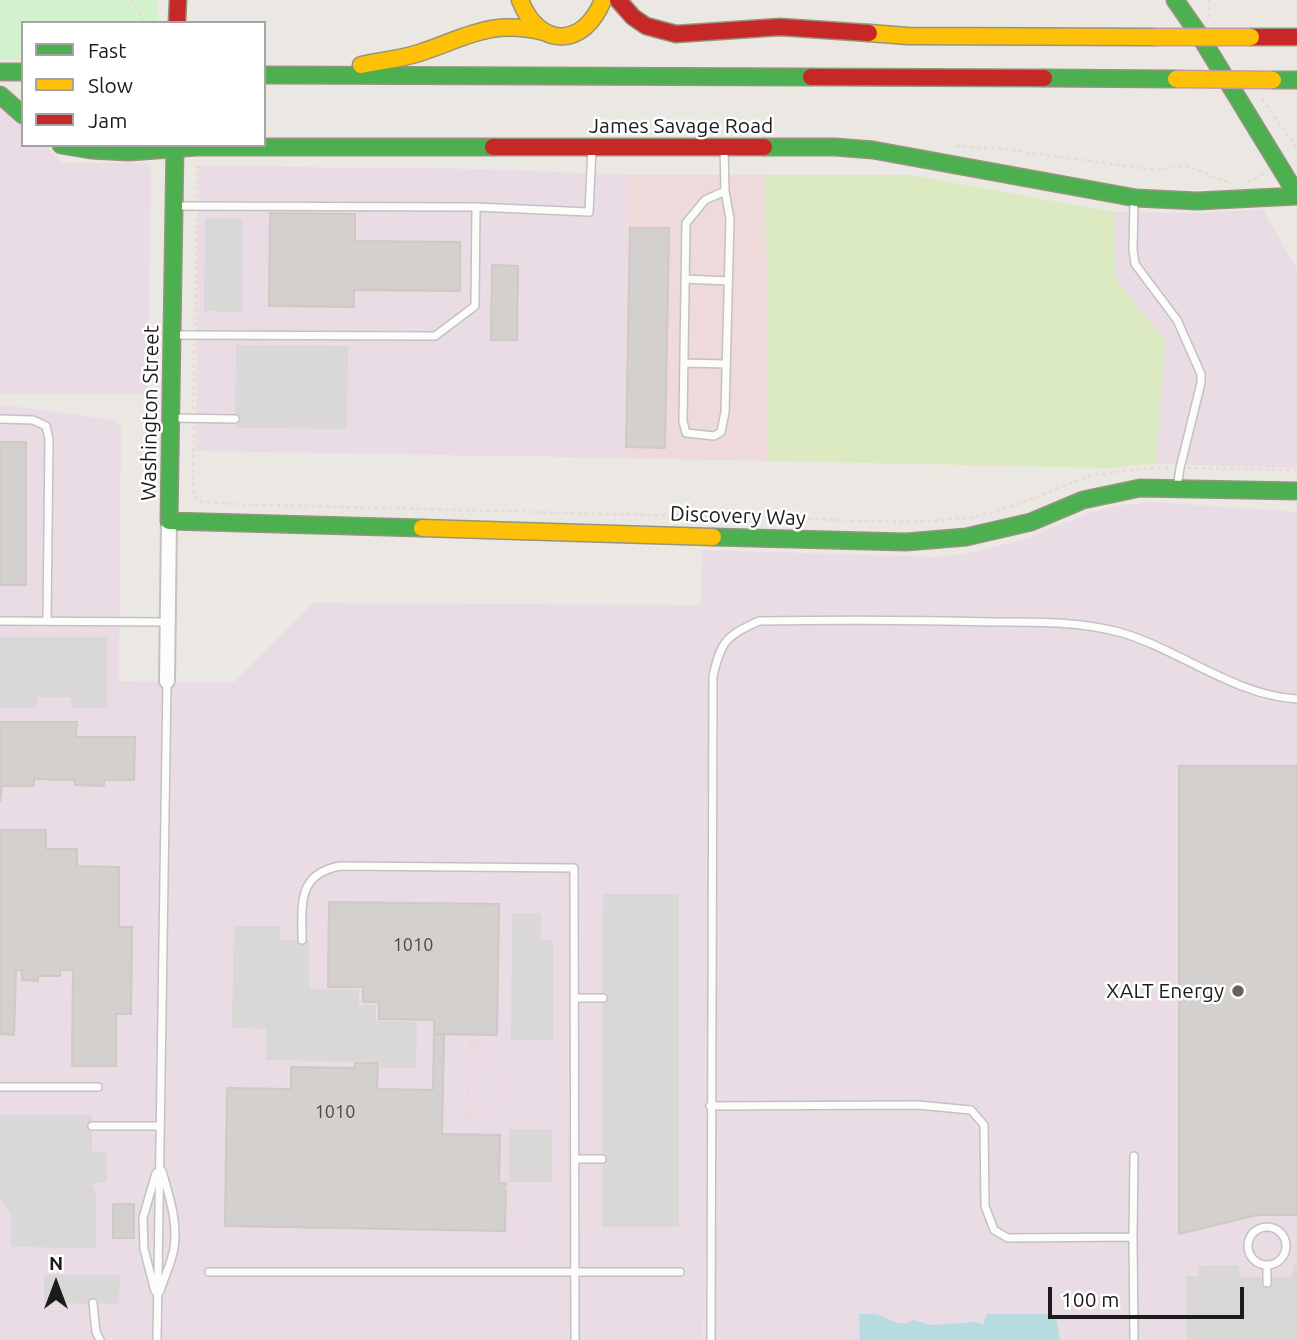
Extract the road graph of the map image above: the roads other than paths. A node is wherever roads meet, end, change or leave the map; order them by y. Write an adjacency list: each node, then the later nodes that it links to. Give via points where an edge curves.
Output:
1 (177, 0): 6 (main road)
2 (520, 0): 7 (main road, via 525,16)
3 (603, 0): 7 (main road, via 592,22 578,33)
4 (618, 0): 8 (main road, bridge, via 646,26 676,34 780,27 925,37)
5 (1175, 0): 22 (main road)
6 (177, 21)
7 (544, 33): 12 (main road, via 523,26 498,26 417,54)
8 (1297, 37)
9 (0, 72): 10 (main road)
10 (21, 72)
11 (266, 75): 12 (main road)
12 (323, 76): 13 (main road, bridge)
13 (1297, 80)
14 (0, 95): 15 (main road)
15 (21, 113)
16 (266, 146): 19 (main road, James Savage Road)
17 (724, 146): 19 (main road, James Savage Road); 21 (lane); 23 (main road, James Savage Road, via 877,150)
18 (67, 147): 20 (main road, James Savage Road)
19 (593, 147): 25 (lane, via 589,212)
20 (175, 148): 24 (main road, Washington Street)
21 (726, 191): 26 (lane, via 705,200 686,223); 27 (lane)
22 (1297, 196): 23 (main road, James Savage Road, via 1195,201)
23 (1135, 197): 34 (lane, via 1135,264 1177,320 1201,374)
24 (174, 206): 25 (lane); 28 (main road, Washington Street)
25 (476, 207): 28 (lane, via 475,306 435,336)
26 (685, 279): 27 (lane); 29 (lane)
27 (728, 281): 30 (lane)
28 (172, 335): 31 (main road, Washington Street)
29 (684, 363): 30 (lane); 30 (lane, via 686,433 714,436 721,432 725,412)
30 (726, 364)
31 (171, 418): 33 (lane); 36 (main road, Washington Street)
32 (0, 419): 38 (lane, via 33,420 46,426)
33 (235, 419)
34 (1177, 489): 35 (main road, Discovery Way); 36 (main road, Discovery Way, via 1140,488 1083,500 1031,522 966,537 906,542)
35 (1297, 491)
36 (169, 521): 39 (street, Washington Street)
37 (0, 621): 38 (lane)
38 (47, 621): 39 (lane)
39 (169, 622): 40 (street, Washington Street)
40 (167, 681): 49 (lane)
41 (1297, 699): 47 (lane, via 1227,680 1119,632 1063,623 759,621 733,632 719,651 713,677)
42 (302, 940): 43 (lane, via 303,901 312,877 324,869 574,868)
43 (574, 998): 44 (lane); 51 (lane)
44 (603, 998)
45 (0, 1087): 46 (lane)
46 (98, 1087)
47 (710, 1106): 54 (lane, via 918,1105 971,1110 984,1125 985,1206 994,1230 1008,1238); 67 (lane)
48 (92, 1126): 49 (lane)
49 (160, 1126): 53 (lane)
50 (1134, 1156): 54 (lane)
51 (575, 1159): 52 (lane); 59 (lane)
52 (603, 1159)
53 (159, 1162): 62 (lane); 62 (lane, via 143,1218 144,1249); 62 (lane, via 175,1234)
54 (1133, 1237): 68 (lane)
55 (1287, 1247): 56 (lane); 57 (lane, via 1283,1258); 57 (lane, via 1284,1235 1274,1228 1262,1227 1252,1233 1248,1251 1255,1261)
56 (1297, 1247)
57 (1267, 1265): 61 (lane)
58 (209, 1272): 59 (lane)
59 (575, 1272): 60 (lane); 66 (lane)
60 (680, 1272)
61 (1267, 1283)
62 (157, 1298): 65 (lane)
63 (93, 1303): 64 (lane)
64 (100, 1340)
65 (157, 1340)
66 (575, 1340)
67 (711, 1340)
68 (1134, 1340)

